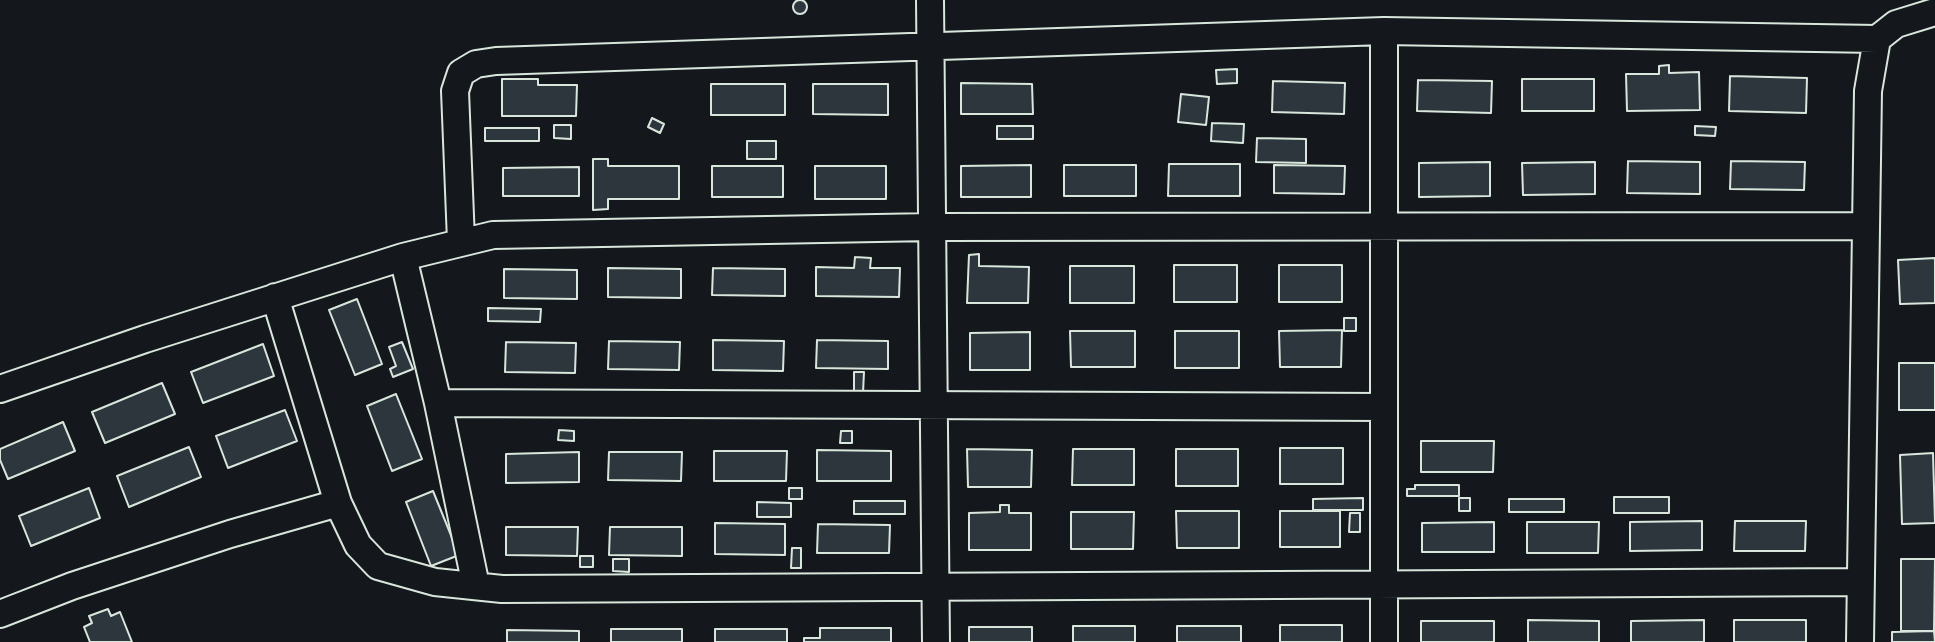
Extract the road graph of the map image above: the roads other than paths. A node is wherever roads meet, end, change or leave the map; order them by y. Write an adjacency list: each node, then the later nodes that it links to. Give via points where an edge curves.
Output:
1 (930, 0): 5 (street)
2 (1935, 12): 4 (street, via 1896,24)
3 (1384, 31): 4 (street); 5 (street); 8 (street)
4 (1877, 39): 6 (street, via 1868,91)
5 (930, 48): 7 (street); 9 (street, via 545,57 476,65 461,73 456,92)
6 (1866, 226): 8 (street); 17 (street)
7 (932, 227): 8 (street); 9 (street, via 493,235); 14 (street)
8 (1383, 228): 15 (street)
9 (461, 241): 10 (street)
10 (403, 257): 11 (street); 13 (street)
11 (275, 298): 12 (street); 16 (street)
12 (0, 389)
13 (438, 403): 14 (street); 18 (street)
14 (933, 407): 15 (street); 20 (street)
15 (1384, 407): 19 (street)
16 (338, 503): 18 (street, via 358,545 378,566 435,582); 21 (street, via 217,538)
17 (1860, 582): 19 (street); 24 (street)
18 (476, 586): 20 (street)
19 (1384, 586): 20 (street); 23 (street)
20 (935, 587): 22 (street)
21 (0, 614)
22 (936, 642)
23 (1384, 642)
24 (1860, 642)

